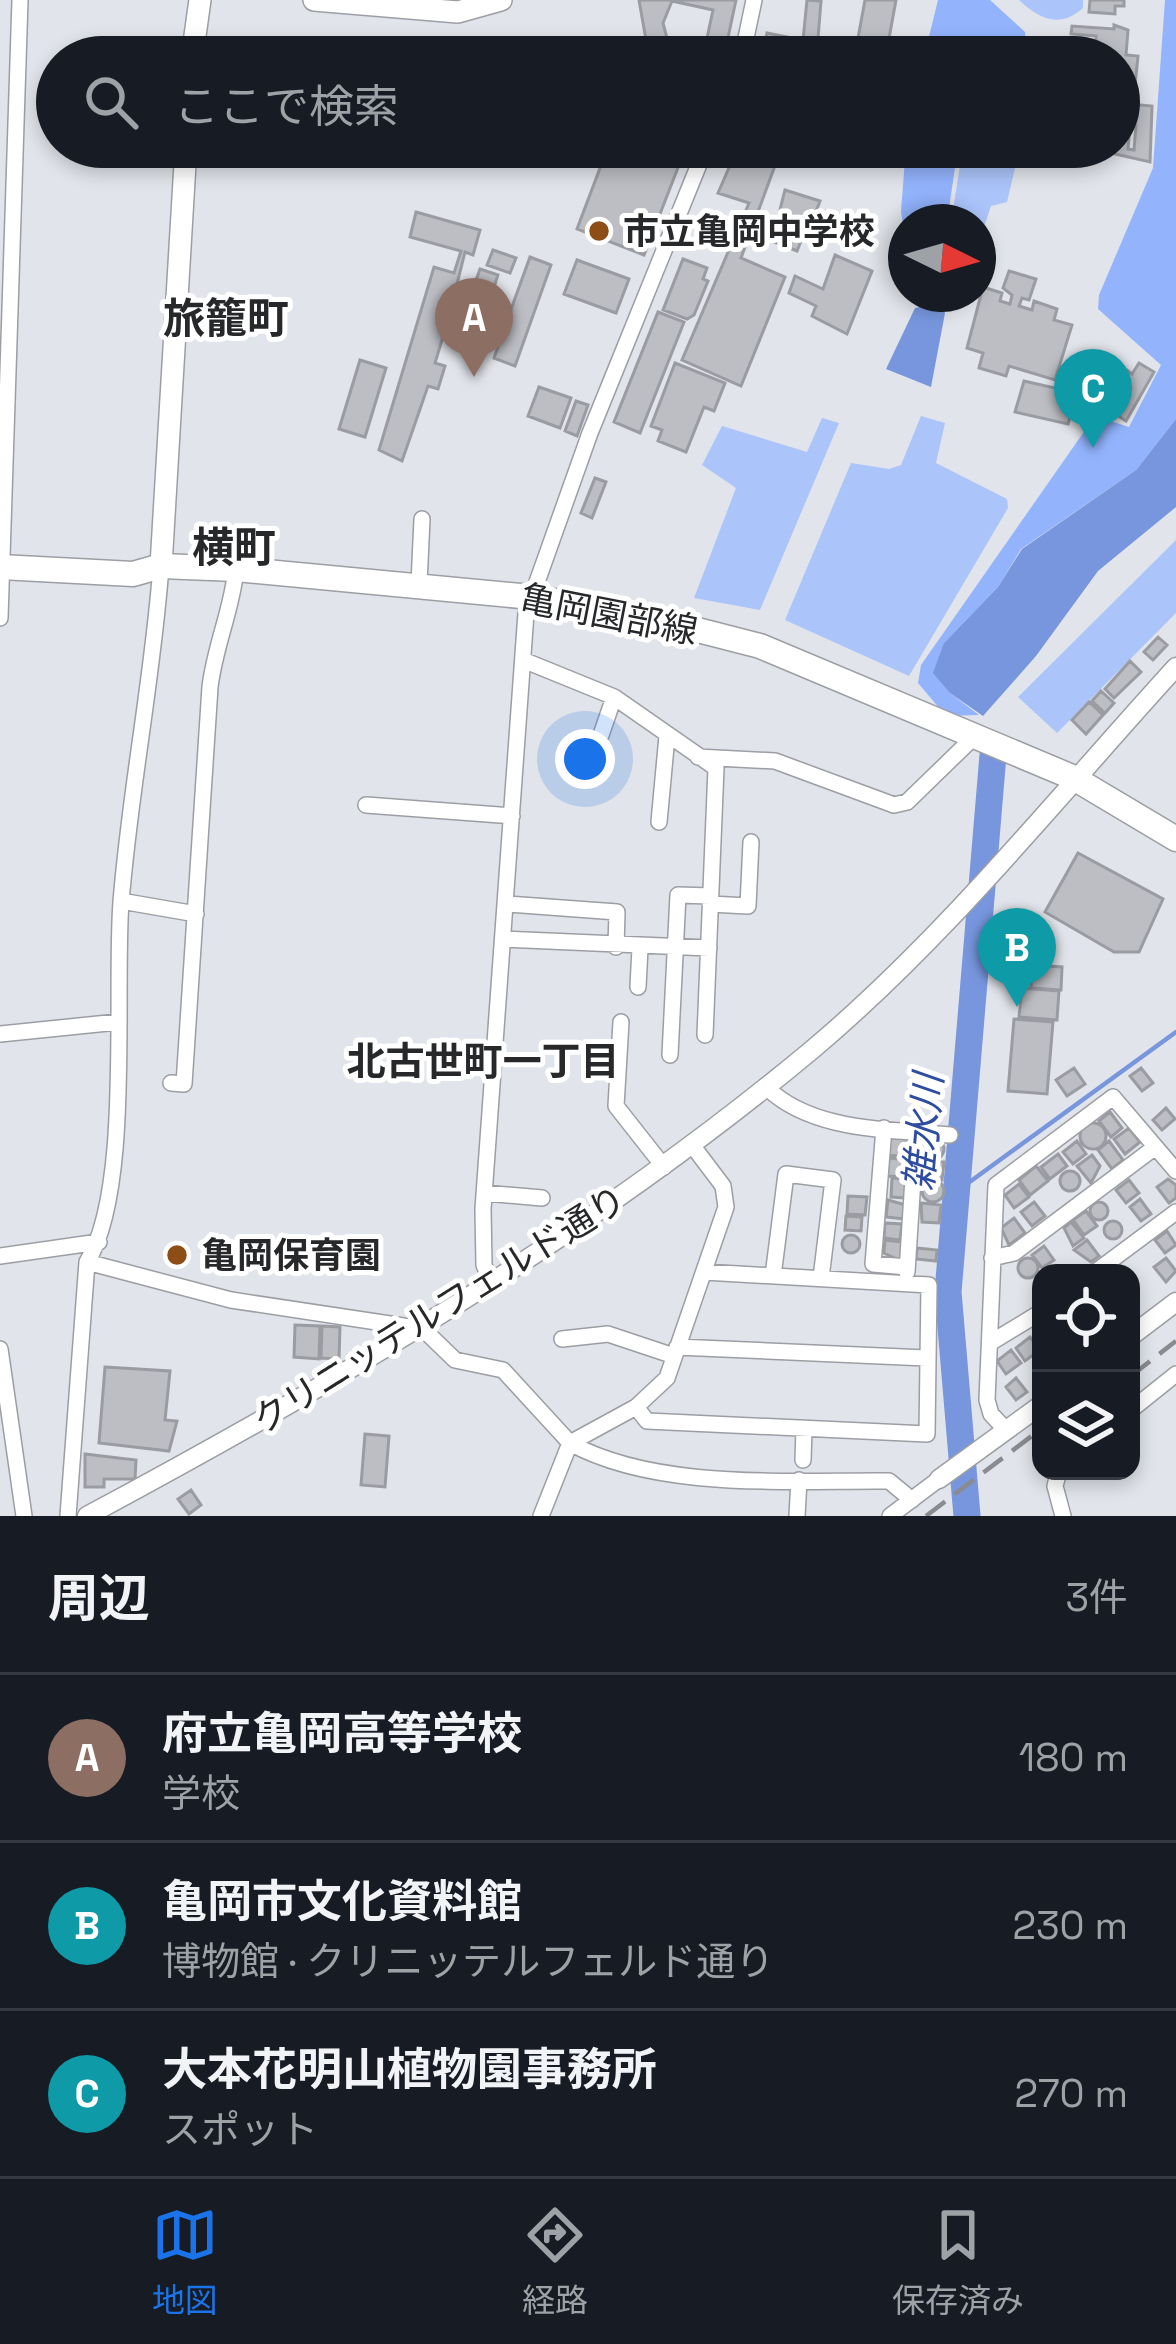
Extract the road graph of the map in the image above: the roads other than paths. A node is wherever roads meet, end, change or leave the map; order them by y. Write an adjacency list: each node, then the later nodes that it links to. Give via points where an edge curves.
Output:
1 (20, 0): 13 (street)
2 (200, 0): 7 (main road)
3 (314, 0): 6 (main road)
4 (501, 0): 6 (main road, via 458,12)
5 (754, 0): 8 (street)
6 (351, 1)
7 (195, 36)
8 (746, 36)
9 (185, 168): 12 (main road)
10 (697, 168): 16 (street)
11 (422, 519): 15 (street)
12 (160, 566): 13 (main road, 亀岡園部線, via 133,574); 14 (main road, 亀岡園部線); 32 (street)
13 (2, 567): 17 (street)
14 (236, 569): 15 (main road, 亀岡園部線); 34 (street, via 212,664)
15 (419, 584): 16 (main road, 亀岡園部線)
16 (531, 597): 18 (street); 23 (main road, 亀岡園部線, via 760,646)
17 (0, 618)
18 (523, 660): 20 (street); 27 (street)
19 (1176, 667): 25 (street, クリニッテルフェルド通り)
20 (614, 697): 21 (street); 22 (street)
21 (601, 735)
22 (668, 736): 24 (street); 28 (street)
23 (974, 737): 24 (street, via 894,805 775,760); 25 (main road, 亀岡園部線)
24 (695, 757): 31 (street, via 716,768)
25 (1072, 777): 29 (main road, 亀岡園部線); 47 (street, クリニッテルフェルド通り, via 1018,846 902,965)
26 (366, 805): 27 (street)
27 (512, 816): 33 (street)
28 (659, 822)
29 (1176, 839)
30 (751, 842): 31 (street, via 748,906)
31 (710, 900): 37 (street, via 678,896); 38 (street)
32 (121, 901): 34 (street); 41 (street)
33 (507, 904): 35 (street); 36 (street, via 617,912)
34 (196, 914): 46 (street, via 184,1084)
35 (504, 939): 36 (street); 55 (street)
36 (616, 947): 39 (street)
37 (676, 947): 38 (street); 39 (street); 45 (street)
38 (710, 948): 44 (street)
39 (640, 949): 40 (street)
40 (638, 987)
41 (118, 1022): 43 (street); 58 (street)
42 (622, 1022): 53 (street, via 616,1106)
43 (0, 1034)
44 (705, 1035)
45 (670, 1055)
46 (171, 1083)
47 (765, 1087): 48 (street, via 788,1108); 51 (street, クリニッテルフェルド通り)
48 (884, 1129): 49 (street); 64 (street, via 873,1264)
49 (916, 1132): 50 (street); 64 (street)
50 (950, 1135)
51 (692, 1145): 53 (street, クリニッテルフェルド通り); 63 (street, via 723,1186 726,1207)
52 (1154, 1148): 54 (street); 60 (street, via 1014,1253); 60 (street, via 1113,1097 996,1185)
53 (664, 1167): 67 (street, クリニッテルフェルド通り)
54 (1176, 1172)
55 (484, 1193): 56 (street); 67 (street, via 484,1265)
56 (542, 1198)
57 (1176, 1212): 62 (street)
58 (99, 1242): 59 (street); 61 (street)
59 (0, 1256)
60 (992, 1258): 73 (street)
61 (87, 1262): 70 (street, via 231,1300); 90 (street)
62 (1106, 1264)
63 (704, 1272): 65 (street); 75 (street)
64 (907, 1275): 66 (street); 76 (street, via 929,1285)
65 (773, 1276): 66 (street); 66 (street, via 786,1174 833,1180)
66 (821, 1278)
67 (492, 1286): 70 (street, クリニッテルフェルド通り)
68 (1176, 1302): 71 (street)
69 (1032, 1317): 73 (street)
70 (423, 1329): 83 (street, via 455,1360 503,1370); 91 (street, クリニッテルフェルド通り)
71 (1140, 1329)
72 (562, 1339): 75 (street, via 608,1334)
73 (990, 1343): 82 (street, via 987,1400)
74 (0, 1349): 89 (street)
75 (676, 1352): 76 (street); 79 (street, via 657,1392)
76 (926, 1358): 81 (street, via 927,1434)
77 (1176, 1374): 78 (street)
78 (1140, 1403)
79 (636, 1407): 81 (street, via 647,1421); 83 (street)
80 (1032, 1412): 82 (street)
81 (804, 1429): 84 (street)
82 (1007, 1431): 85 (street)
83 (570, 1443): 86 (street, via 656,1472); 92 (street)
84 (803, 1460)
85 (939, 1479): 88 (street)
86 (799, 1480): 88 (street, via 889,1481); 93 (street)
87 (1057, 1480): 95 (street)
88 (912, 1500): 94 (street)
89 (24, 1516)
90 (68, 1516)
91 (87, 1516)
92 (541, 1516)
93 (797, 1516)
94 (890, 1516)
95 (1063, 1516)

